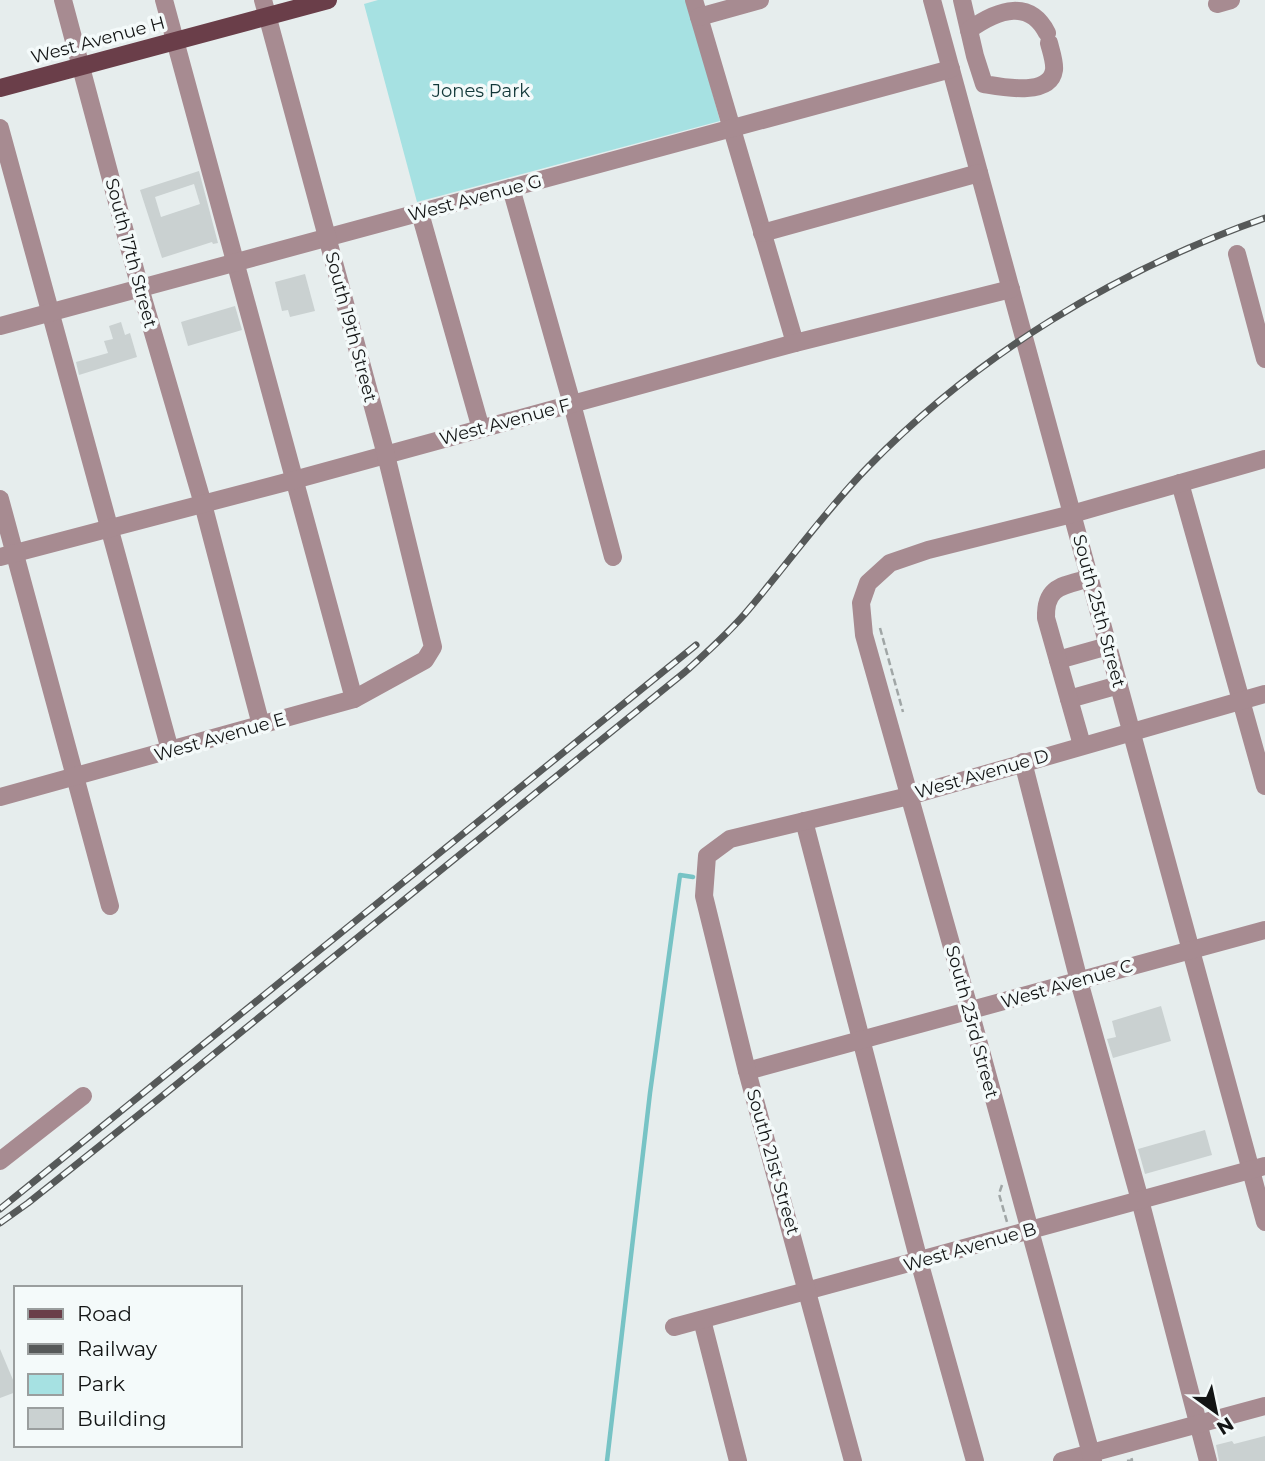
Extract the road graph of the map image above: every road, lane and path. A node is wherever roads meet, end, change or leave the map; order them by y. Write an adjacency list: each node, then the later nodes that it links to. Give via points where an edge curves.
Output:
1 (63, 0): 11 (street, South 17th Street)
2 (164, 0): 10 (street)
3 (328, 0): 7 (main road, West Avenue H)
4 (760, 0): 8 (street)
5 (933, 0): 12 (street, South 25th Street)
6 (962, 0): 9 (street)
7 (266, 8): 10 (main road, West Avenue H); 20 (street, South 19th Street)
8 (696, 8): 15 (street)
9 (969, 30): 9 (street, via 984,85 1035,88 1053,76 1048,38 1036,7 1005,4)
10 (175, 41): 11 (main road, West Avenue H); 22 (street)
11 (81, 66): 13 (main road, West Avenue H); 23 (street, South 17th Street)
12 (951, 69): 15 (street, West Avenue G); 16 (street, South 25th Street)
13 (0, 88)
14 (0, 128): 25 (street)
15 (731, 129): 17 (street, West Avenue G); 19 (street)
16 (979, 173): 19 (street); 24 (street, South 25th Street)
17 (510, 188): 18 (street, West Avenue G); 29 (street)
18 (420, 213): 20 (street, West Avenue G); 30 (street)
19 (762, 233): 27 (street)
20 (326, 238): 22 (street, West Avenue G); 31 (street, South 19th Street)
21 (1237, 254): 28 (street)
22 (235, 262): 23 (street, West Avenue G); 33 (street)
23 (140, 288): 25 (street, West Avenue G); 36 (street, South 17th Street)
24 (1010, 289): 27 (street, West Avenue F); 37 (street, South 25th Street)
25 (50, 312): 26 (street, West Avenue G); 38 (street)
26 (0, 326)
27 (795, 343): 29 (street, West Avenue F)
28 (1265, 359)
29 (572, 404): 30 (street, West Avenue F); 40 (street)
30 (481, 429): 31 (street, West Avenue F)
31 (386, 455): 33 (street, West Avenue F); 44 (street, South 19th Street, via 433,647)
32 (1265, 458): 34 (street)
33 (294, 480): 36 (street, West Avenue F); 48 (street)
34 (1180, 483): 37 (street); 50 (street)
35 (0, 499): 39 (street)
36 (203, 504): 38 (street, West Avenue F); 52 (street, South 17th Street)
37 (1072, 514): 41 (street, South 25th Street); 59 (street, South 23rd Street, via 928,550 890,563 868,583 861,603 864,635)
38 (109, 528): 39 (street, West Avenue F); 55 (street)
39 (8, 554): 57 (street)
40 (613, 558)
41 (1090, 578): 43 (street, South 25th Street); 45 (street, via 1055,589 1045,603)
42 (878, 623): 51 (path)
43 (1108, 646): 45 (street); 46 (street, South 25th Street)
44 (430, 654): 48 (street, West Avenue E)
45 (1058, 660): 49 (street)
46 (1119, 685): 49 (street); 53 (street, South 25th Street)
47 (1265, 694): 50 (street, West Avenue D)
48 (354, 699): 52 (street, West Avenue E)
49 (1069, 699): 54 (street)
50 (1241, 701): 53 (street, West Avenue D); 58 (street)
51 (904, 714)
52 (261, 725): 55 (street, West Avenue E)
53 (1131, 731): 54 (street, West Avenue D); 65 (street, South 25th Street)
54 (1082, 745): 56 (street, West Avenue D)
55 (170, 750): 57 (street, West Avenue E)
56 (1023, 762): 59 (street, West Avenue D); 66 (street)
57 (75, 777): 60 (street, West Avenue E); 63 (street)
58 (1265, 786)
59 (909, 796): 61 (street, West Avenue D); 67 (street, South 23rd Street)
60 (0, 797)
61 (804, 821): 62 (street, West Avenue D, via 730,839 707,856); 68 (street)
62 (706, 862): 69 (street, South 21st Street, via 704,895)
63 (110, 906)
64 (1265, 930): 65 (street, West Avenue C)
65 (1191, 949): 66 (street, West Avenue C); 72 (street, South 25th Street)
66 (1079, 981): 67 (street, West Avenue C); 73 (street)
67 (970, 1011): 68 (street, West Avenue C); 75 (street, South 23rd Street)
68 (861, 1040): 69 (street, West Avenue C); 76 (street)
69 (747, 1071): 77 (street, South 21st Street)
70 (83, 1096): 71 (street)
71 (0, 1161)
72 (1258, 1168): 73 (street, West Avenue B); 74 (street, South 25th Street)
73 (1140, 1200): 75 (street, West Avenue B); 81 (street)
74 (1265, 1222)
75 (1029, 1230): 76 (street, West Avenue B); 82 (street, South 23rd Street)
76 (919, 1261): 77 (street, West Avenue B); 85 (street)
77 (809, 1292): 78 (street, West Avenue B); 84 (street, South 21st Street)
78 (702, 1320): 79 (street, West Avenue B); 83 (street)
79 (674, 1327)
80 (1265, 1406): 81 (street)
81 (1198, 1424): 82 (street); 87 (street)
82 (1092, 1457): 86 (street)
83 (738, 1461)
84 (853, 1461)
85 (975, 1461)
86 (1062, 1461)
87 (1208, 1461)

